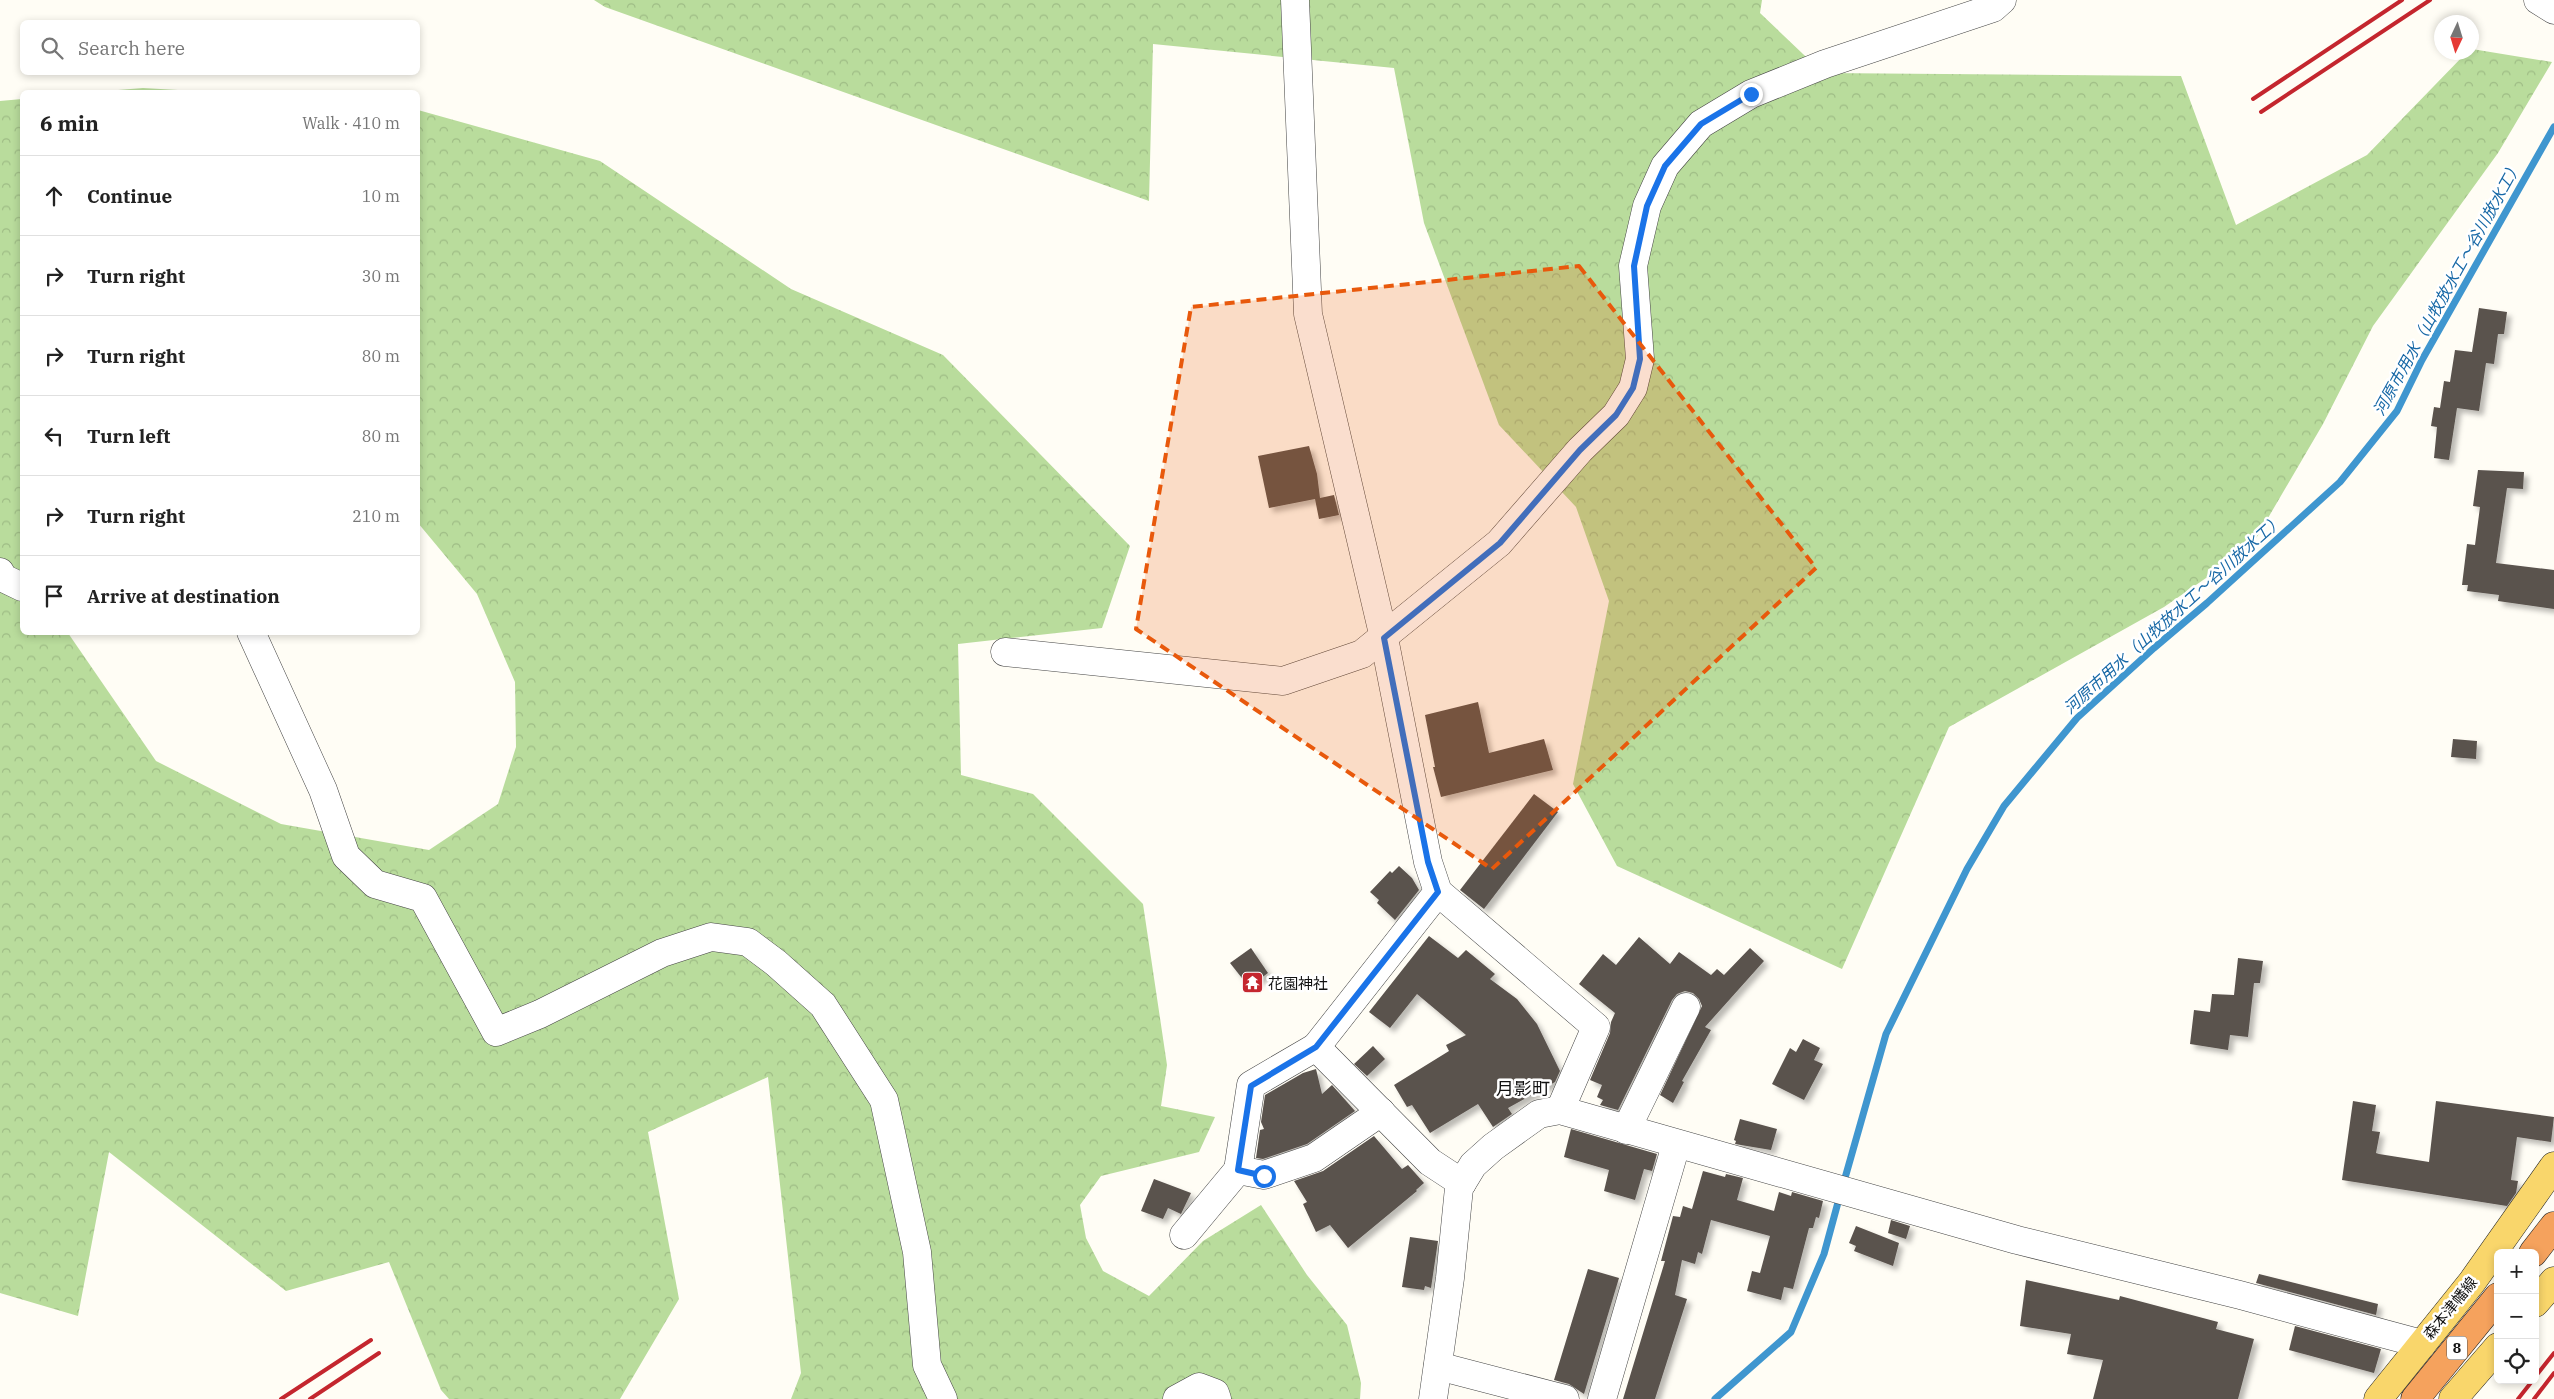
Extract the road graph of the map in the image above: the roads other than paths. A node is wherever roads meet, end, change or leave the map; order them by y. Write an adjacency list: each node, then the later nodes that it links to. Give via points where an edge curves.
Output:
1 (1295, 0): 8 (street, via 1308,314)
2 (2002, 0): 8 (street, via 1993,8 1825,64 1751,94 1701,124 1665,166 1647,206 1634,266 1640,359 1633,388 1616,415 1580,450 1500,543)
3 (2538, 0): 4 (street)
4 (2554, 10)
5 (0, 572): 6 (street, via 3,578)
6 (20, 586)
7 (252, 635): 29 (street, via 323,790 346,856 375,884 423,898 496,1032 540,1014 662,953 711,937 748,942 823,1005 884,1100 917,1252 928,1365)
8 (1384, 638): 9 (street, via 1362,654 1283,681); 10 (street, via 1428,862)
9 (1005, 652)
10 (1438, 892): 12 (street); 13 (street, via 1596,1027)
11 (1686, 1007): 15 (street)
12 (1316, 1047): 14 (street); 18 (street, via 1251,1086)
13 (1560, 1110): 15 (street); 19 (street, via 1540,1114 1493,1147 1473,1165)
14 (1381, 1112): 18 (street, via 1314,1158 1264,1176); 19 (street, via 1430,1162)
15 (1626, 1130): 16 (street)
16 (1676, 1145): 26 (street, via 2017,1240); 34 (street)
17 (2554, 1166): 26 (main road, 森本津幡線, via 2472,1282)
18 (1238, 1170): 21 (street)
19 (1462, 1183): 28 (street)
20 (2554, 1226): 22 (highway)
21 (1184, 1235)
22 (2536, 1249)
23 (2554, 1281): 24 (main road)
24 (2539, 1298)
25 (2494, 1302): 36 (highway, 8)
26 (2422, 1344): 35 (main road, 森本津幡線)
27 (2494, 1352): 37 (main road)
28 (1438, 1366): 32 (street); 33 (street)
29 (942, 1399)
30 (1177, 1399): 31 (street, via 1199,1387 1215,1393)
31 (1217, 1399)
32 (1433, 1399)
33 (1566, 1399)
34 (1602, 1399)
35 (2378, 1399)
36 (2415, 1399)
37 (2453, 1399)

